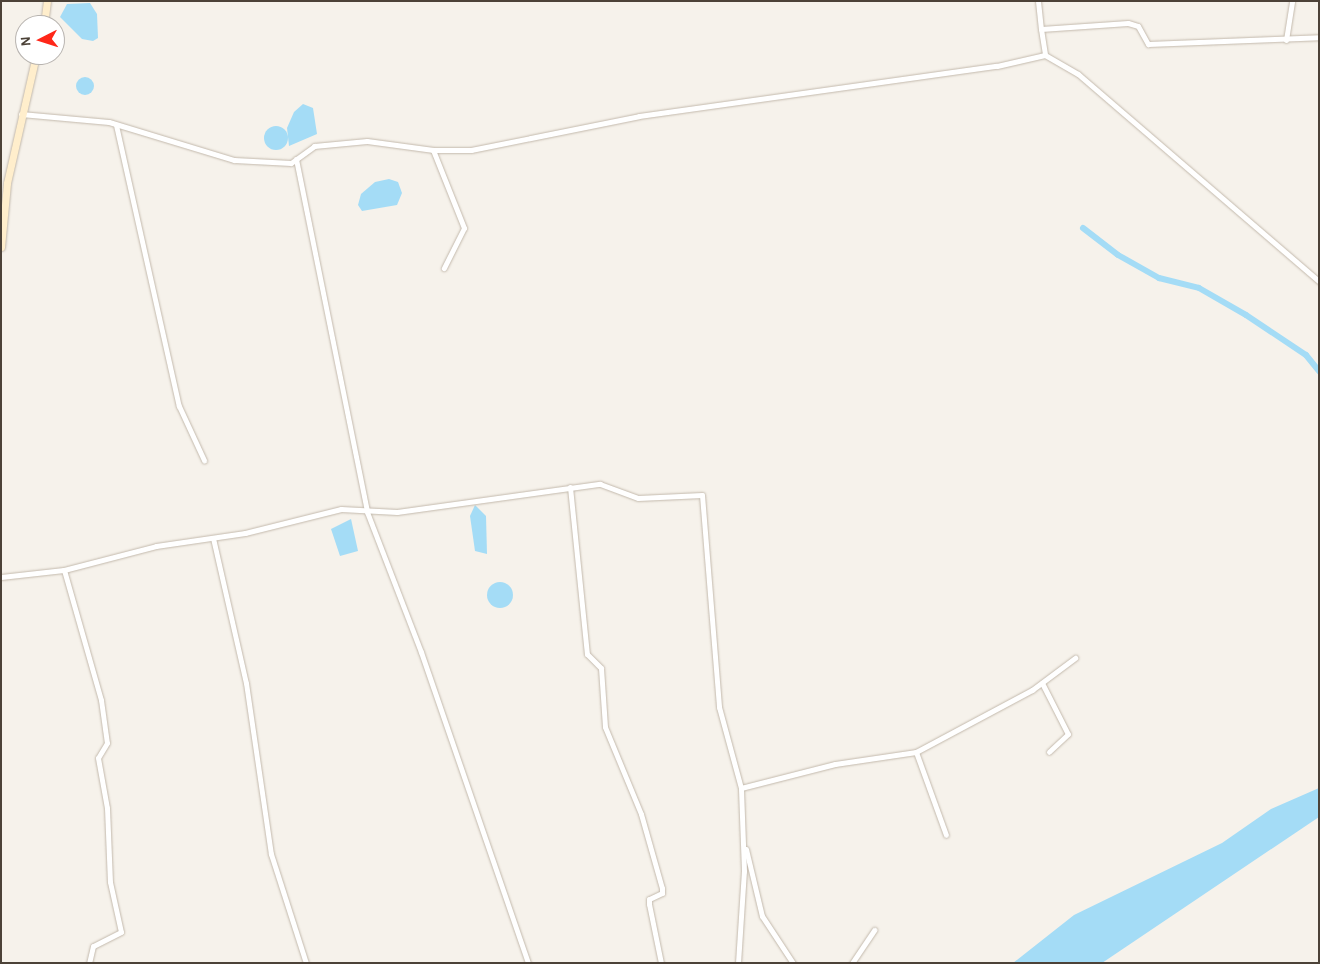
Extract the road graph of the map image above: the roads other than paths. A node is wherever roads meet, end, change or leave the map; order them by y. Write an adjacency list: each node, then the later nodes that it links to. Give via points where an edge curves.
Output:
1 (47, 1): 4 (street)
2 (1038, 1): 5 (street)
3 (1292, 1): 7 (street)
4 (45, 15)
5 (1041, 29): 7 (street, via 1128,23 1138,26 1148,44); 8 (street)
6 (1319, 36): 7 (street)
7 (1286, 40)
8 (1045, 55): 12 (street, via 997,66 639,116 471,150); 16 (street, via 1078,74 1120,115)
9 (33, 65): 10 (street)
10 (20, 114): 11 (street); 14 (street)
11 (116, 126): 13 (street, via 234,160 272,163); 17 (street, via 179,406)
12 (433, 150): 13 (street, via 367,141 314,146); 15 (street, via 464,228)
13 (296, 159): 19 (street)
14 (1, 247)
15 (444, 268)
16 (1319, 281)
17 (204, 460)
18 (570, 487): 19 (street, via 486,501); 27 (street, via 600,484 630,497 696,495 705,500 719,707); 34 (street, via 587,654 601,668 605,728 641,814 662,888 662,893 649,899 648,904)
19 (366, 512): 20 (street, via 341,510); 33 (street, via 421,652)
20 (213, 538): 21 (street, via 156,546); 32 (street, via 246,683 271,854)
21 (64, 570): 22 (street); 31 (street, via 101,700 107,743 98,758 107,808 110,882 121,932 93,946)
22 (1, 577)
23 (1075, 658): 24 (street)
24 (1042, 683): 25 (street); 26 (street, via 1068,734)
25 (916, 752): 27 (street, via 835,764); 28 (street)
26 (1049, 752)
27 (741, 788): 29 (street)
28 (946, 834)
29 (744, 841): 35 (street); 36 (street, via 762,916)
30 (874, 930): 37 (street)
31 (89, 963)
32 (306, 963)
33 (528, 963)
34 (662, 963)
35 (738, 963)
36 (793, 963)
37 (852, 963)

